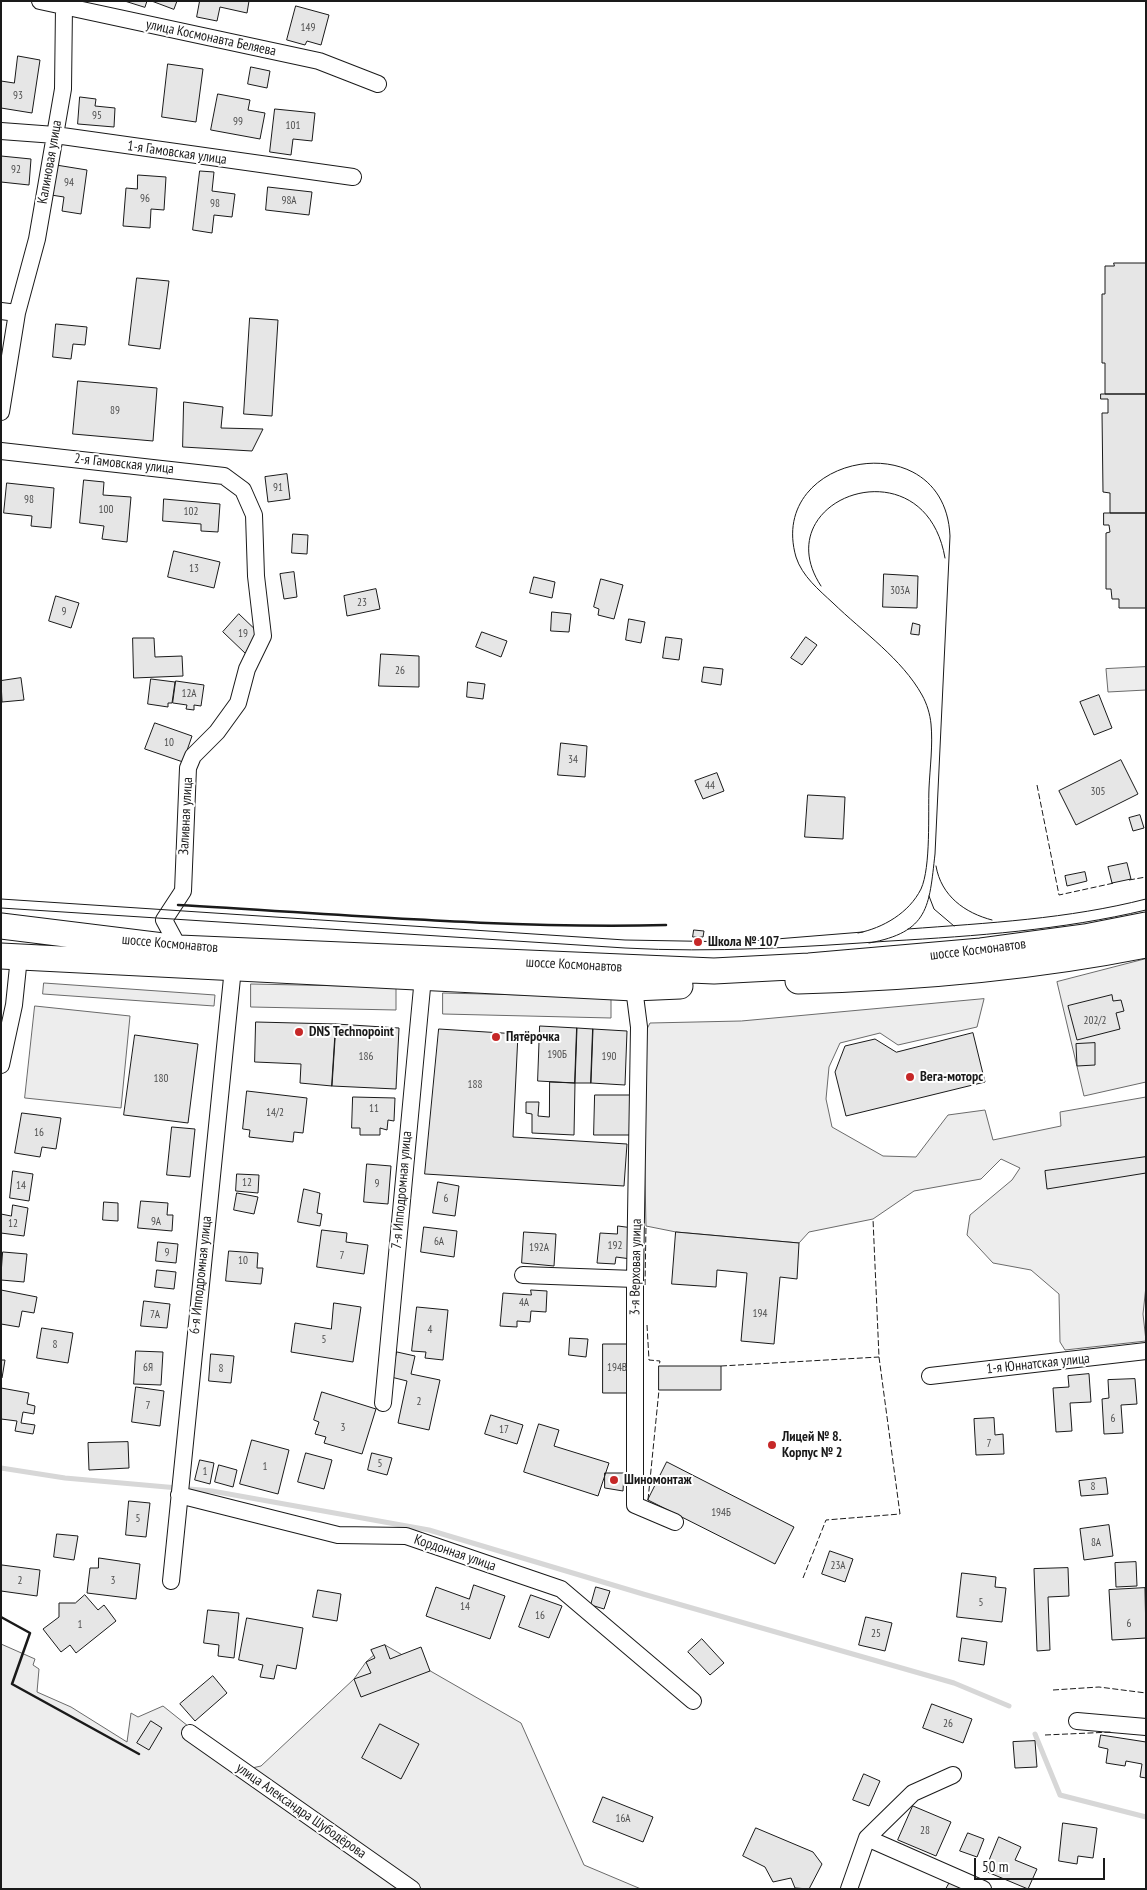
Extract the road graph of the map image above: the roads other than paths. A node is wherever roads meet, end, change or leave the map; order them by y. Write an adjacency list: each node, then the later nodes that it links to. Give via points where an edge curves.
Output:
1 (40, 1): 2 (street, улица Космонавта Беляева)
2 (64, 7): 3 (street, улица Космонавта Беляева, via 319,61); 5 (street, Калиновая улица, via 63,89)
3 (378, 84)
4 (1, 130): 5 (street, 1-я Гамовская улица)
5 (55, 136): 6 (street, 1-я Гамовская улица); 7 (street, Калиновая улица, via 37,239)
6 (353, 177)
7 (9, 312): 8 (street, Калиновая улица)
8 (1, 412)
9 (1, 451): 10 (street, 2-я Гамовская улица, via 224,476)
10 (243, 490): 14 (street, Заливная улица, via 254,515 256,576 263,636 246,670 238,703 217,732 193,756 188,768 182,891 164,920)
11 (1146, 925): 14 (main road, шоссе Космонавтов, via 981,952 714,971)
12 (1, 926): 14 (main road, шоссе Космонавтов)
13 (1146, 945): 18 (main road, шоссе Космонавтов, via 1091,956 909,977)
14 (179, 948)
15 (10, 957): 16 (main road, шоссе Космонавтов); 19 (street, via 14,1005)
16 (233, 968): 17 (main road, шоссе Космонавтов); 25 (street, 6-я Ипподромная улица)
17 (423, 977): 18 (main road, шоссе Космонавтов); 24 (street, 7-я Ипподромная улица)
18 (634, 988): 21 (street, 3-я Верховая улица, via 639,1027)
19 (1, 1065)
20 (522, 1275): 21 (street)
21 (635, 1279): 26 (street, 3-я Верховая улица, via 636,1505)
22 (1146, 1352): 23 (street, 1-я Юннатская улица)
23 (930, 1376)
24 (383, 1402)
25 (179, 1495): 27 (street, 6-я Ипподромная улица); 28 (street, Кордонная улица, via 338,1535 406,1536 561,1589)
26 (675, 1522)
27 (171, 1581)
28 (693, 1700)
29 (1077, 1721): 30 (street)
30 (1146, 1728)
31 (190, 1733): 34 (street, улица Александра Шубодёрова)
32 (952, 1775): 33 (street, via 913,1793)
33 (867, 1838): 35 (street); 36 (street)
34 (412, 1889)
35 (849, 1889)
36 (983, 1889)

